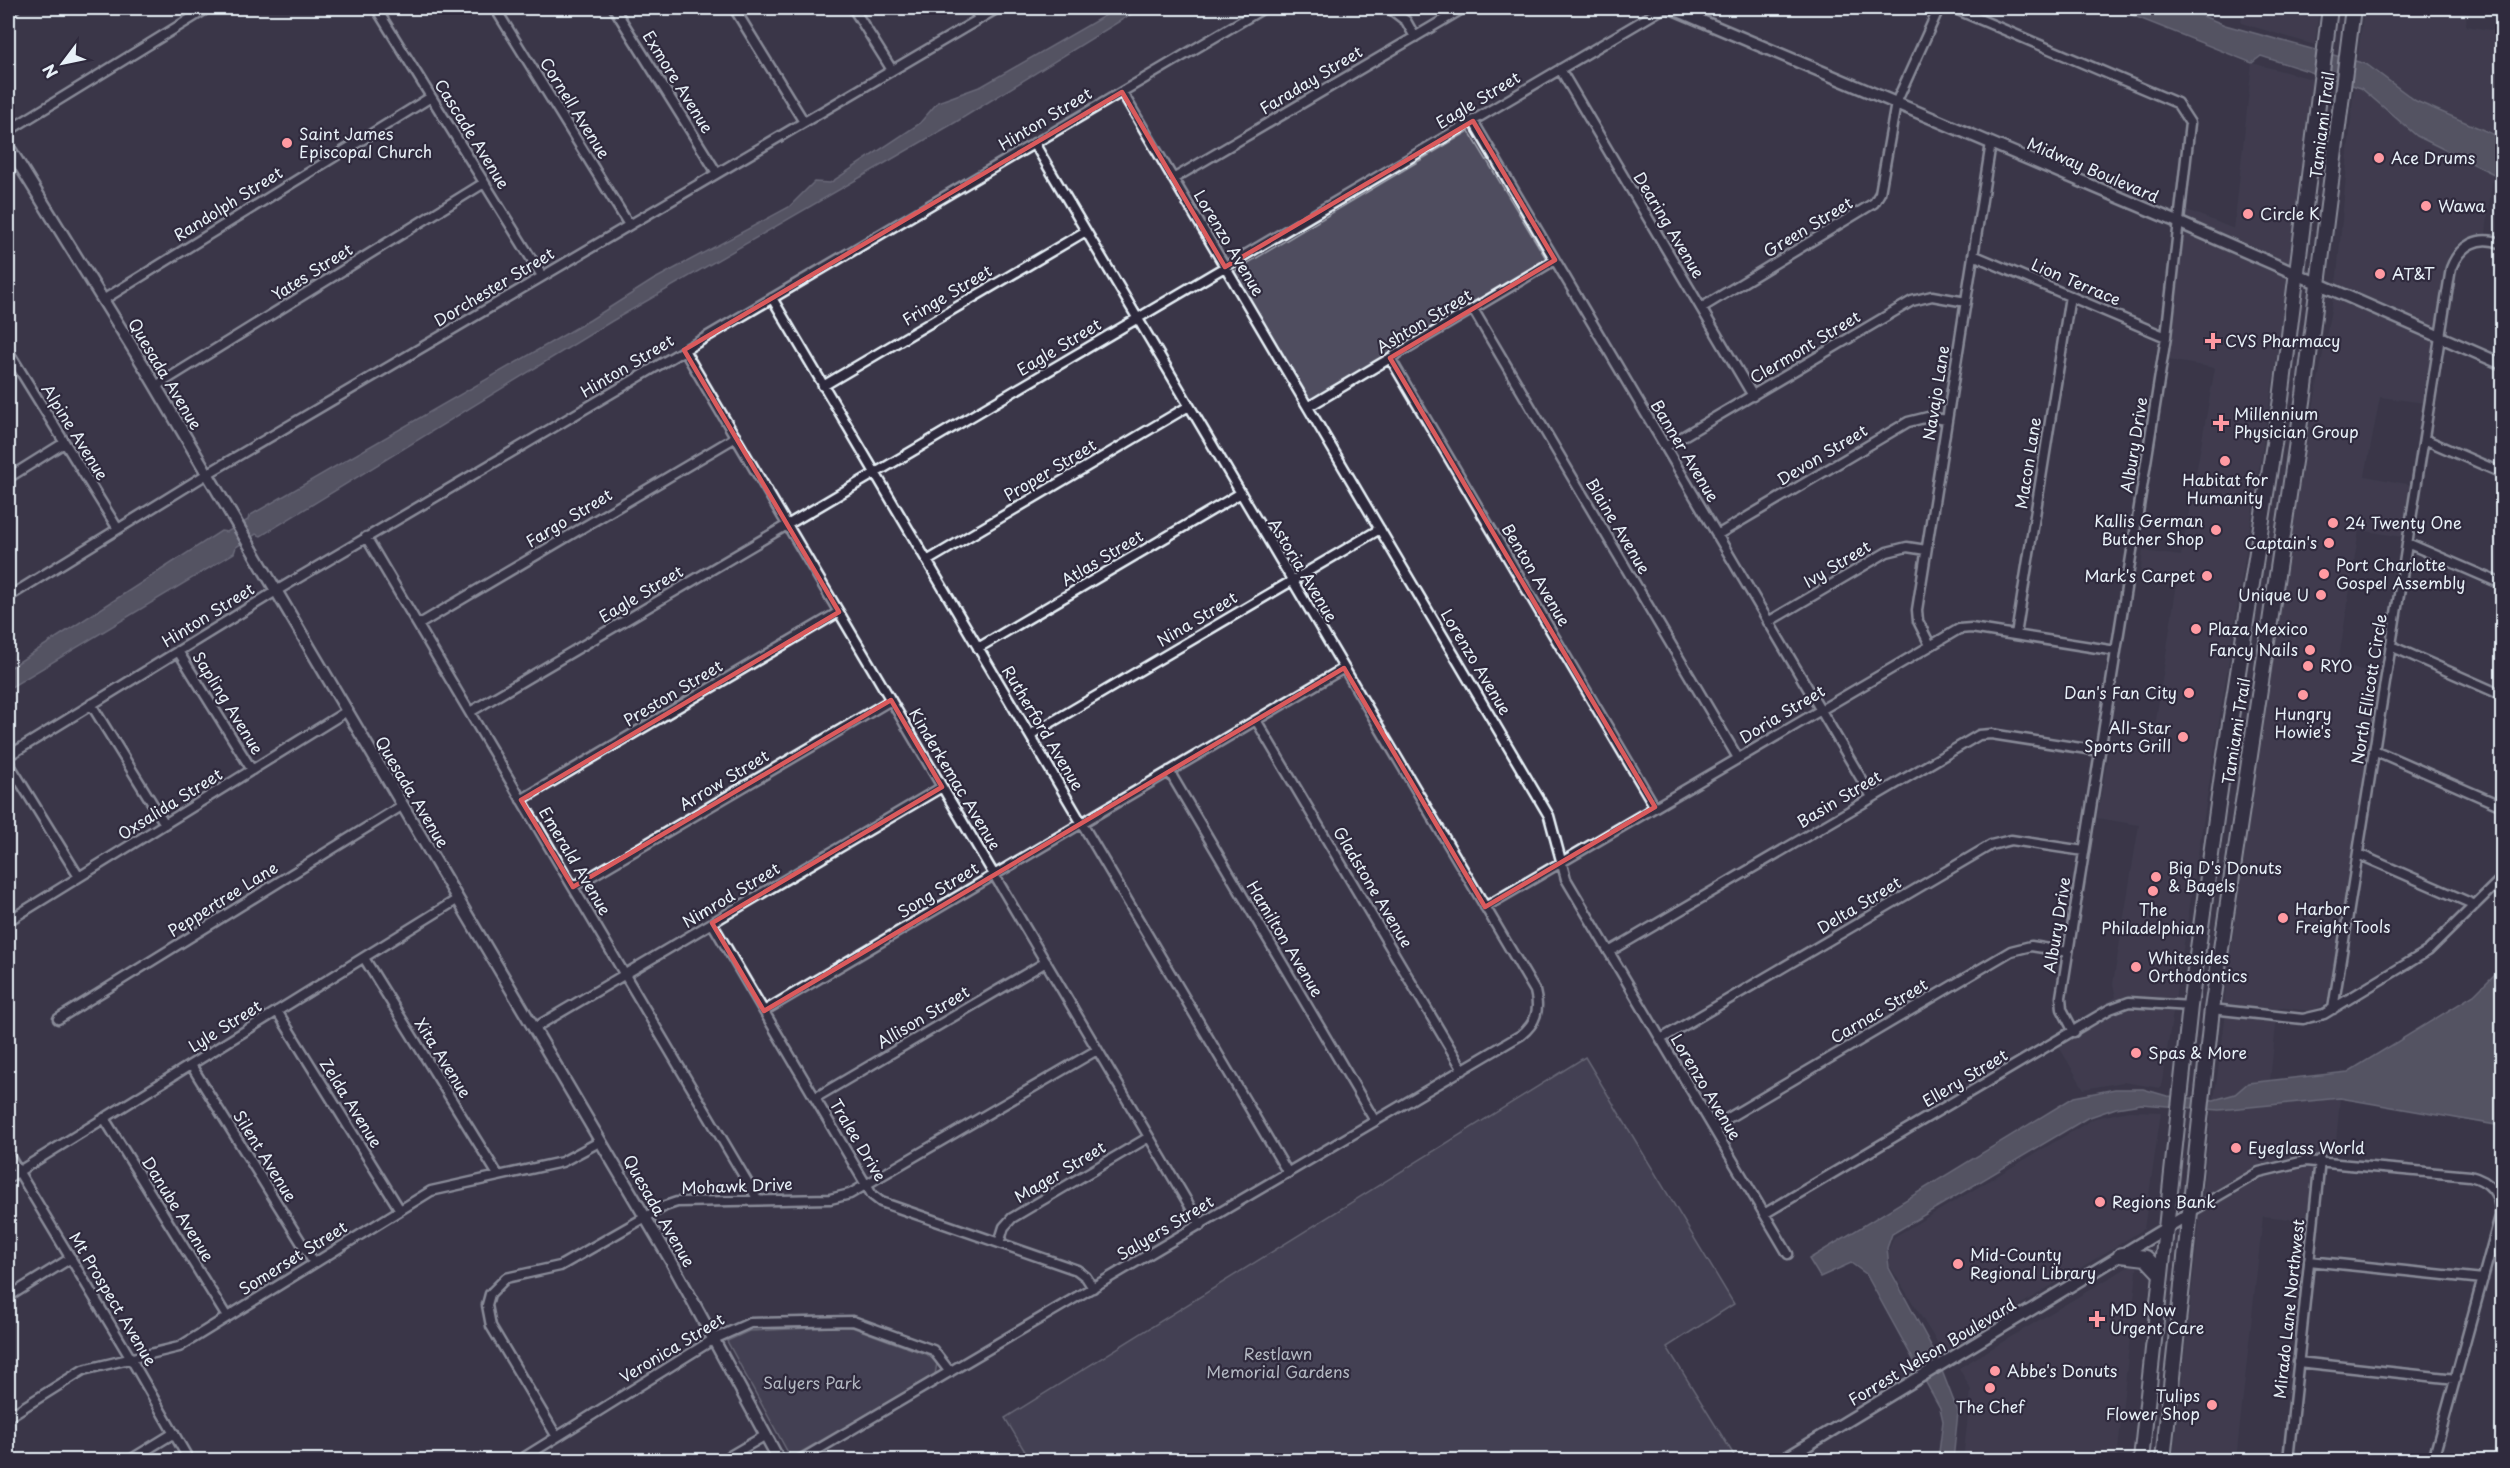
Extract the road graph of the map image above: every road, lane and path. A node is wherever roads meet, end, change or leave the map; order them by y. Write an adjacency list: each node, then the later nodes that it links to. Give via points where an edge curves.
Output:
1 (15, 8): 19 (street)
2 (208, 8): 29 (street)
3 (376, 8): 25 (street, Cascade Avenue)
4 (495, 8): 37 (street, Cornell Avenue)
5 (615, 8): 33 (street, Exmore Avenue)
6 (734, 8): 28 (street)
7 (853, 8): 23 (street)
8 (973, 8): 20 (street)
9 (998, 8): 20 (street, Dorchester Street)
10 (1264, 8): 24 (street, Hinton Street)
11 (1389, 8): 21 (street, via 1406,21)
12 (1464, 8): 21 (street, Faraday Street)
13 (1664, 8): 22 (street, Eagle Street)
14 (1671, 8): 26 (street, Midway Boulevard)
15 (1939, 8): 26 (street, Green Street)
16 (1953, 8): 36 (street, Albury Drive, via 2177,104 2190,123)
17 (2330, 8): 44 (main road, Tamiami Trail)
18 (2353, 8): 45 (main road, Tamiami Trail)
19 (8, 12)
20 (980, 18): 23 (street, Dorchester Street)
21 (1415, 37): 34 (street, Faraday Street)
22 (1560, 69): 27 (street, Eagle Street); 50 (street, Dearing Avenue)
23 (892, 70): 28 (street, Dorchester Street)
24 (1122, 92): 30 (street, Hinton Street); 34 (street, Lorenzo Avenue)
25 (431, 97): 35 (street, Cascade Avenue); 48 (street, Randolph Street)
26 (1896, 103): 31 (street, Midway Boulevard); 50 (street, Green Street, via 1880,193 1874,203)
27 (1473, 121): 41 (street, Banner Avenue); 42 (street, Eagle Street)
28 (804, 122): 33 (street, Dorchester Street)
29 (8, 131)
30 (1034, 143): 38 (street, Astoria Avenue); 47 (street, Hinton Street)
31 (1991, 143): 36 (street, Midway Boulevard); 40 (street, Navajo Lane)
32 (8, 146): 48 (street, Quesada Avenue)
33 (717, 173): 37 (street, Dorchester Street)
34 (1173, 179): 42 (street, Lorenzo Avenue)
35 (484, 183): 43 (street, Cascade Avenue); 59 (street, Yates Street)
36 (2180, 223): 44 (street, Midway Boulevard); 53 (street, Albury Drive)
37 (629, 225): 43 (street, Dorchester Street)
38 (1086, 231): 52 (street, Astoria Avenue); 60 (street, Fringe Street)
39 (2502, 244): 54 (street, North Ellicott Circle, via 2473,242 2455,257)
40 (1974, 255): 46 (street, Lion Terrace); 49 (street, Navajo Lane)
41 (1555, 260): 51 (street, Ashton Street); 68 (street, Banner Avenue)
42 (1225, 267): 52 (street, Eagle Street); 63 (street, Lorenzo Avenue)
43 (542, 276): 70 (street, Dorchester Street)
44 (2298, 276): 45 (street, Midway Boulevard); 134 (main road, Tamiami Trail)
45 (2319, 285): 54 (street, Midway Boulevard); 138 (main road, Tamiami Trail)
46 (2070, 296): 53 (street, Lion Terrace); 89 (street, Macon Lane)
47 (772, 298): 55 (street, Hinton Street); 60 (street, Rutherford Avenue)
48 (103, 300): 59 (street, Quesada Avenue)
49 (1966, 302): 61 (street, Clermont Street, via 1932,296 1920,298); 64 (street, Navajo Lane)
50 (1701, 308): 61 (street, Dearing Avenue)
51 (1473, 309): 57 (street, Ashton Street); 107 (street, Blaine Avenue)
52 (1137, 318): 62 (street, Astoria Avenue); 69 (street, Eagle Street)
53 (2166, 337): 94 (street, Albury Drive)
54 (2440, 337): 58 (street, Midway Boulevard); 66 (street, North Ellicott Circle)
55 (684, 350): 65 (street, Kinderkemac Avenue); 78 (street, Hinton Street)
56 (8, 351): 67 (street, Alpine Avenue)
57 (1390, 358): 63 (street, Ashton Street); 116 (street, Benton Avenue)
58 (2502, 364)
59 (156, 386): 70 (street, Quesada Avenue)
60 (823, 386): 69 (street, Rutherford Avenue)
61 (1753, 396): 68 (street, Clermont Street)
62 (1189, 406): 73 (street, Astoria Avenue); 81 (street, Proper Street)
63 (1308, 406): 76 (street, Lorenzo Avenue)
64 (1947, 420): 77 (street, Devon Street, via 1928,417 1908,422); 80 (street, Navajo Lane)
65 (736, 437): 74 (street, Kinderkemac Avenue); 88 (street, Fargo Street)
66 (2424, 439): 71 (street); 79 (street, North Ellicott Circle)
67 (64, 442): 72 (street); 75 (street, Alpine Avenue)
68 (1665, 447): 77 (street, Banner Avenue)
69 (875, 473): 74 (street, Eagle Street); 81 (street, Rutherford Avenue)
70 (207, 474): 75 (street, Dorchester Street); 84 (street, Quesada Avenue)
71 (2502, 474)
72 (8, 478)
73 (1241, 493): 82 (street, Astoria Avenue); 92 (street, Atlas Street)
74 (788, 525): 86 (street, Kinderkemac Avenue); 101 (street, Eagle Street)
75 (118, 529): 85 (street, Dorchester Street)
76 (1380, 529): 82 (street, Nina Street); 121 (street, Lorenzo Avenue, via 1549,816)
77 (1717, 535): 87 (street, Banner Avenue)
78 (366, 537): 84 (street, Hinton Street); 88 (street, Emerald Avenue)
79 (2407, 543): 83 (street); 91 (street, North Ellicott Circle)
80 (1926, 550): 87 (street, Ivy Street, via 1887,552); 90 (street, Navajo Lane, via 1917,610)
81 (927, 561): 92 (street, Rutherford Avenue)
82 (1292, 581): 95 (street, Astoria Avenue); 103 (street, Nina Street)
83 (2502, 584)
84 (276, 591): 93 (street, Hinton Street); 100 (street, Quesada Avenue)
85 (8, 597)
86 (839, 612): 97 (street, Kinderkemac Avenue); 113 (street, Preston Street)
87 (1768, 622): 99 (street, Banner Avenue)
88 (418, 625): 101 (street, Emerald Avenue)
89 (2016, 635): 90 (street, Doria Street, via 1959,629); 94 (street, Doria Street)
90 (1930, 645): 99 (street, Doria Street)
91 (2391, 646): 96 (street); 104 (street, North Ellicott Circle)
92 (978, 648): 103 (street, Rutherford Avenue)
93 (178, 651): 98 (street, Hinton Street); 109 (street, Sapling Avenue)
94 (2116, 651): 105 (street, Albury Drive)
95 (1344, 668): 102 (street, Song Street); 128 (street, Astoria Avenue)
96 (2502, 695)
97 (891, 700): 111 (street, Kinderkemac Avenue); 125 (street, Arrow Street)
98 (92, 704): 106 (street, Hinton Street); 118 (street)
99 (1820, 710): 107 (street, Doria Street); 112 (street, Banner Avenue)
100 (347, 711): 109 (street, Oxsalida Street); 114 (street, Quesada Avenue)
101 (470, 712): 113 (street, Emerald Avenue)
102 (1256, 720): 110 (street, Song Street); 150 (street, Gladstone Avenue)
103 (1030, 735): 117 (street, Rutherford Avenue)
104 (2374, 750): 115 (street); 120 (street, North Ellicott Circle)
105 (2100, 751): 112 (street, Basin Street, via 1979,735); 119 (street, Albury Drive)
106 (8, 756)
107 (1738, 758): 116 (street, Doria Street)
108 (8, 762): 123 (street)
109 (252, 770): 118 (street, Oxsalida Street)
110 (1169, 771): 117 (street, Song Street); 153 (street, Hamilton Avenue)
111 (942, 787): 122 (street, Kinderkemac Avenue); 130 (street, Nimrod Street)
112 (1872, 797): 131 (street, Basin Street)
113 (521, 800): 125 (street, Emerald Avenue)
114 (403, 805): 126 (street, Quesada Avenue); 143 (street, Peppertree Lane)
115 (2502, 806)
116 (1655, 807): 121 (street, Doria Street)
117 (1082, 823): 122 (street, Song Street); 160 (street, Rutherford Avenue)
118 (165, 824): 123 (street, Oxsalida Street)
119 (2084, 851): 132 (street, Albury Drive); 146 (street, Delta Street, via 2011,840 1991,844)
120 (2358, 854): 127 (street); 139 (street, North Ellicott Circle)
121 (1563, 862): 128 (street, Doria Street); 131 (street, Lorenzo Avenue, via 1566,879)
122 (994, 875): 135 (street, Kinderkemac Avenue); 141 (street, Song Street)
123 (79, 877): 129 (street, Oxsalida Street)
124 (2502, 878): 127 (street)
125 (573, 887): 136 (street, Emerald Avenue)
126 (458, 899): 133 (street, Lyle Street); 144 (street, Quesada Avenue)
127 (2475, 905): 139 (street, via 2428,951)
128 (1485, 907): 142 (street, Astoria Avenue, via 1535,992)
129 (8, 921)
130 (712, 923): 136 (street, Nimrod Street); 141 (street, Tralee Drive)
131 (1609, 952): 146 (street, Lorenzo Avenue)
132 (2068, 952): 145 (street, Albury Drive, via 2061,1009); 154 (street, Carnac Street, via 2031,946 2011,951)
133 (364, 958): 140 (street, Lyle Street); 161 (street, Xita Avenue)
134 (2196, 961): 137 (main road, Tamiami Trail); 138 (main road, via 2201,990)
135 (1046, 962): 148 (street, Kinderkemac Avenue); 151 (street, Allison Street)
136 (625, 975): 144 (street, Nimrod Street); 164 (street, Emerald Avenue)
137 (2190, 1006): 145 (street, Ellery Street, via 2129,1002); 147 (main road, via 2201,1018); 170 (main road, Tamiami Trail)
138 (2212, 1009): 139 (street, via 2303,1018 2314,1018); 147 (main road, Tamiami Trail)
139 (2333, 1009)
140 (277, 1011): 149 (street, Lyle Street); 165 (street, Zelda Avenue)
141 (764, 1011): 151 (street, Tralee Drive)
142 (1537, 1015): 150 (street, Salyers Street, via 1521,1035)
143 (58, 1019)
144 (534, 1028): 156 (street, Quesada Avenue)
145 (2074, 1032): 166 (street, Ellery Street)
146 (1661, 1039): 154 (street, Lorenzo Avenue)
147 (2208, 1042): 167 (main road, Tamiami Trail)
148 (1097, 1050): 155 (street, Kinderkemac Avenue); 163 (street, Mohawk Drive)
149 (191, 1065): 152 (street, Lyle Street); 176 (street, Silent Avenue)
150 (1463, 1070): 153 (street, Salyers Street)
151 (815, 1098): 163 (street, Tralee Drive)
152 (104, 1118): 159 (street, Lyle Street); 181 (street, Danube Avenue)
153 (1376, 1121): 160 (street, Salyers Street)
154 (1713, 1127): 166 (street, Lorenzo Avenue)
155 (1149, 1137): 169 (street, Kinderkemac Avenue); 171 (street, Mager Street, via 1012,1218)
156 (600, 1141): 161 (street, Somerset Street, via 562,1162); 168 (street, Quesada Avenue)
157 (8, 1155): 159 (street, Mt Prospect Avenue)
158 (2320, 1160): 167 (street, via 2259,1172); 175 (street, Mirado Lane Northwest); 178 (street, via 2470,1176 2489,1184 2500,1205 2500,1216)
159 (18, 1171): 162 (street, Lyle Street); 174 (street, Mt Prospect Avenue)
160 (1288, 1173): 169 (street, Salyers Street)
161 (498, 1175): 165 (street, Somerset Street, via 442,1186)
162 (8, 1178)
163 (867, 1185): 164 (street, Mohawk Drive, via 840,1197); 171 (street, Tralee Drive, via 881,1202)
164 (758, 1200): 168 (street, Mohawk Drive, via 677,1202)
165 (400, 1210): 176 (street, Somerset Street)
166 (1764, 1214): 172 (street, Lorenzo Avenue)
167 (2189, 1214): 170 (street, Forrest Nelson Boulevard); 201 (main road, Tamiami Trail)
168 (646, 1217): 182 (street, Quesada Avenue); 191 (street, Mohawk Drive, via 560,1266 506,1278 490,1294 487,1305 491,1326)
169 (1201, 1224): 179 (street, Salyers Street)
170 (2166, 1228): 173 (street, Forrest Nelson Boulevard); 177 (main road, Tamiami Trail)
171 (999, 1243): 179 (street, Tralee Drive, via 1077,1270)
172 (1788, 1254)
173 (2121, 1255): 177 (main road, via 2146,1258); 198 (street, Forrest Nelson Boulevard)
174 (71, 1258): 180 (street); 183 (street, Mt Prospect Avenue)
175 (2309, 1261): 178 (street); 184 (street, Mirado Lane Northwest)
176 (314, 1263): 181 (street, Somerset Street)
177 (2161, 1274): 187 (main road, Tamiami Trail)
178 (2483, 1280): 186 (street)
179 (1093, 1288): 185 (street, Salyers Street)
180 (8, 1297)
181 (227, 1317): 183 (street, Somerset Street, via 179,1347)
182 (714, 1339): 185 (street, Veronica Street, via 750,1323 853,1321 933,1350); 190 (street, Quesada Avenue); 191 (street, Veronica Street)
183 (131, 1359): 188 (street, Somerset Street, via 83,1370); 189 (street, Mt Prospect Avenue)
184 (2298, 1362): 186 (street); 202 (street, Mirado Lane Northwest)
185 (950, 1372): 197 (street, Salyers Street)
186 (2456, 1379): 203 (street)
187 (2148, 1389): 199 (main road, Tamiami Trail); 200 (main road)
188 (8, 1417)
189 (174, 1433): 192 (street); 193 (street, Mt Prospect Avenue)
190 (766, 1435): 195 (street); 196 (street, Quesada Avenue)
191 (557, 1437): 194 (street, Veronica Street)
192 (130, 1461)
193 (189, 1461)
194 (520, 1461)
195 (723, 1461)
196 (779, 1461)
197 (801, 1461)
198 (1783, 1461)
199 (2141, 1461)
200 (2150, 1461)
201 (2163, 1461)
202 (2288, 1461)
203 (2433, 1461)

